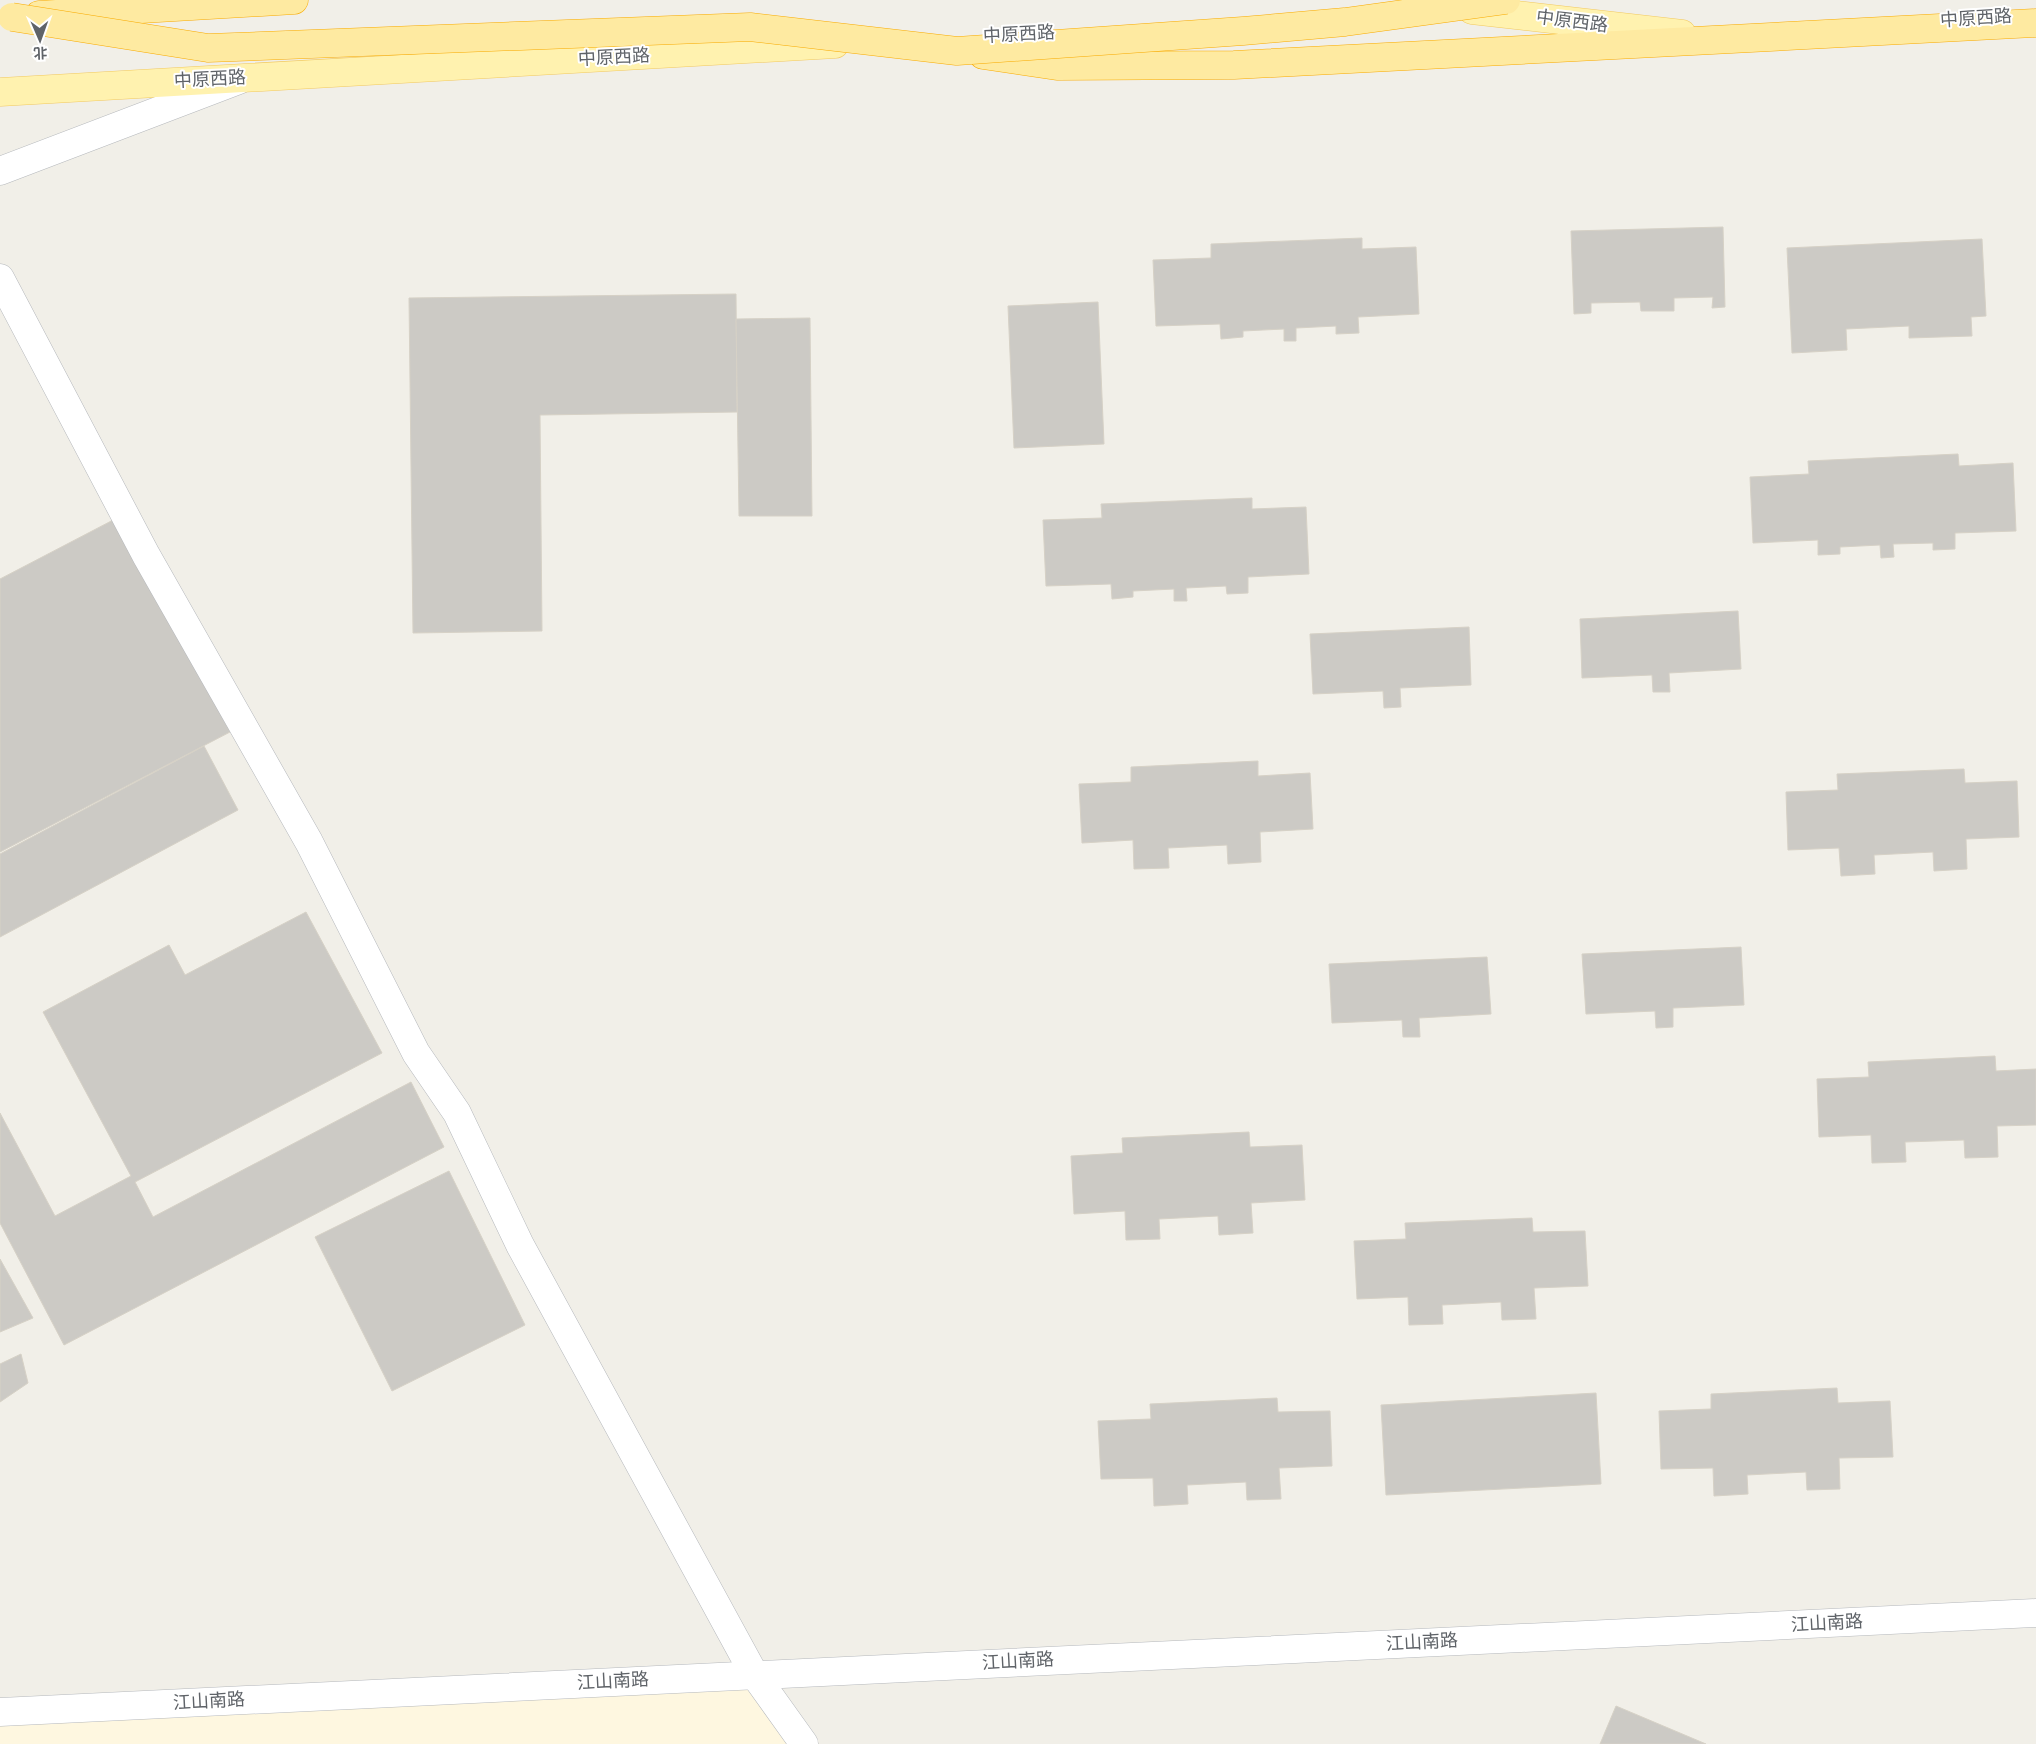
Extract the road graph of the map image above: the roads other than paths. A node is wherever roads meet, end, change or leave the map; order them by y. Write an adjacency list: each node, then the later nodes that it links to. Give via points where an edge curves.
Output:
1 (294, 0): 4 (highway, bridge)
2 (1506, 0): 6 (highway, bridge, via 1243,32)
3 (2036, 14): 7 (main road, 中原西路, via 1695,36 1481,9)
4 (6, 17): 6 (highway, bridge, via 208,48 750,27)
5 (2036, 23): 6 (highway, bridge, via 1234,65 1057,66)
6 (956, 51)
7 (250, 76): 8 (main road, 中原西路); 9 (street)
8 (0, 92)
9 (0, 172)
10 (0, 278): 12 (street, via 146,555 309,842 416,1054 456,1113 520,1245)
11 (2036, 1613): 12 (street, 江山南路)
12 (754, 1674): 13 (street, 江山南路); 14 (street)
13 (0, 1712)
14 (804, 1744)

